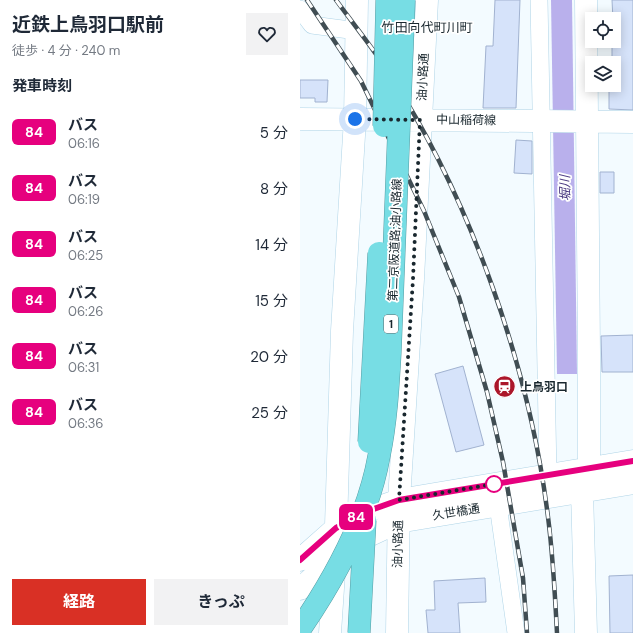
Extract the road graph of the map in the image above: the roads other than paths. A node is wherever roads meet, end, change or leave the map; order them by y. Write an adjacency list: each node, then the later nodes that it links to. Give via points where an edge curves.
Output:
1 (357, 0): 8 (street)
2 (387, 0): 29 (highway, bridge, via 384,173)
3 (404, 0): 27 (highway, 第二京阪道路;油小路線 / 1, bridge, via 390,353 386,412 379,457 369,494 353,535)
4 (427, 0): 11 (street, 油小路通)
5 (539, 0): 12 (street)
6 (586, 0): 13 (street)
7 (300, 9): 8 (street, via 312,25)
8 (356, 31): 10 (street)
9 (300, 119): 10 (street, 中山稲荷線)
10 (355, 119): 11 (street, 中山稲荷線); 23 (street, via 342,331)
11 (420, 120): 12 (street, 中山稲荷線); 20 (street, 油小路通)
12 (542, 121): 13 (street, 中山稲荷線); 17 (street)
13 (584, 121): 14 (street, 中山稲荷線); 16 (street)
14 (633, 122)
15 (633, 461): 16 (street, 久世橋通)
16 (588, 468): 17 (street, 久世橋通)
17 (548, 475): 20 (street, 久世橋通)
18 (633, 483): 19 (street, 久世橋通)
19 (582, 491): 21 (street, 久世橋通); 32 (street)
20 (399, 500): 22 (street, 油小路通); 23 (street, 久世橋通, via 368,511)
21 (498, 505): 22 (street, 久世橋通); 31 (street)
22 (398, 522): 24 (street, 久世橋通, via 368,536); 30 (street, 油小路通)
23 (336, 528): 24 (street); 25 (street, 久世橋通)
24 (335, 558): 26 (street, 久世橋通); 28 (street)
25 (300, 560)
26 (300, 589)
27 (300, 629)
28 (330, 633)
29 (359, 633)
30 (397, 633)
31 (516, 633)
32 (586, 633)

